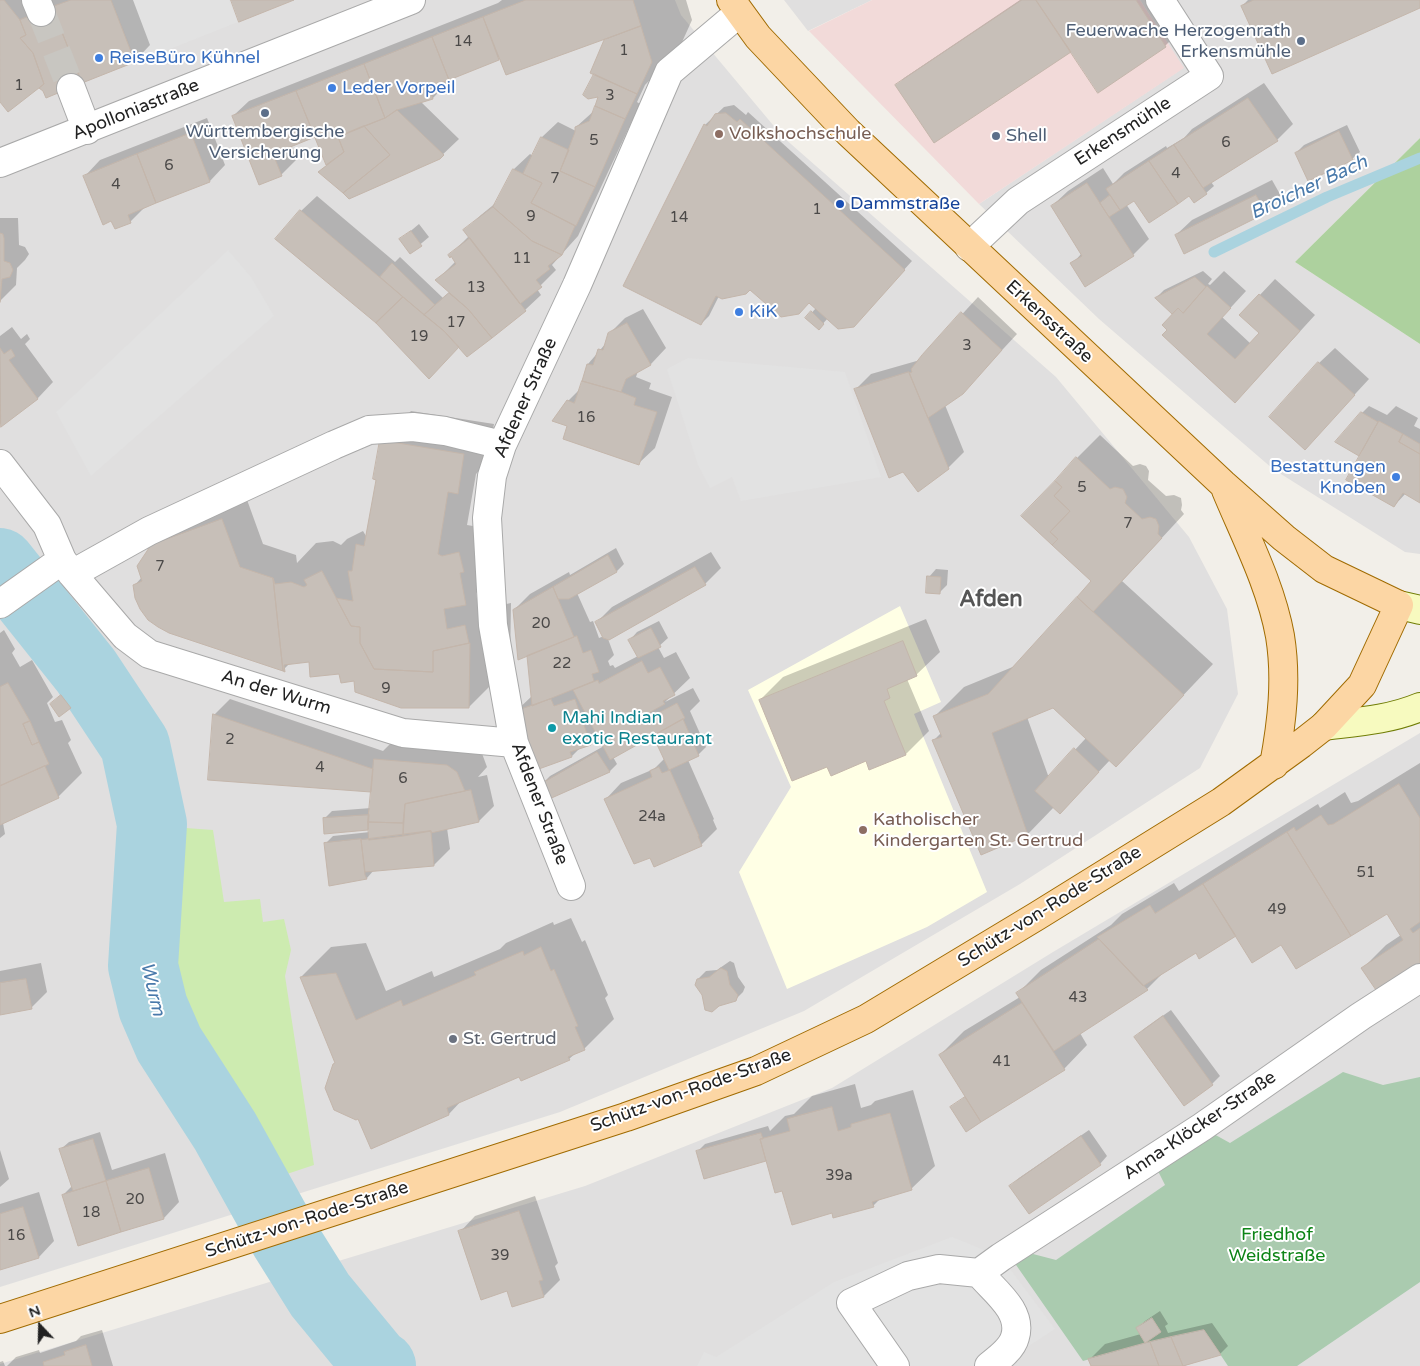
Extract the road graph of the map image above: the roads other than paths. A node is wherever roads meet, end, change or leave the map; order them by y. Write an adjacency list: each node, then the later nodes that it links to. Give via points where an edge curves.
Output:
1 (411, 0): 5 (street, Apolloniastraße)
2 (1160, 0): 7 (street, Erkensmühle, via 1208,76 1018,201)
3 (735, 6): 7 (main road, Erkensstraße, via 784,66 848,132); 8 (street, Afdener Straße, via 669,72 577,285)
4 (71, 88): 5 (street)
5 (87, 130): 6 (street, Apolloniastraße)
6 (0, 163)
7 (969, 247): 10 (main road, Erkensstraße)
8 (502, 444): 11 (street, via 413,427 369,430 150,532); 16 (street, Afdener Straße, via 492,476 488,518 493,625)
9 (0, 464): 11 (street, An der Wurm, via 47,525)
10 (1223, 484): 13 (main road, Erkensstraße, via 1324,569); 17 (main road, via 1266,585 1280,637 1283,697)
11 (58, 570): 12 (street); 16 (street, An der Wurm, via 125,636 149,654 403,733)
12 (0, 604)
13 (1410, 608): 15 (main road, Schütz-von-Rode-Straße, via 1362,685)
14 (1420, 707): 15 (main road, via 1382,719)
15 (1324, 726): 17 (main road, Schütz-von-Rode-Straße)
16 (514, 743): 18 (street, Afdener Straße)
17 (1274, 765): 21 (main road, Schütz-von-Rode-Straße, via 1037,916 866,1019 756,1071 626,1117)
18 (571, 886)
19 (1420, 978): 20 (street, Anna-Klöcker-Straße, via 1202,1127)
20 (979, 1273): 22 (street, via 940,1268 908,1276 851,1303); 23 (street, via 1012,1310 1016,1324 1015,1339)
21 (0, 1319)
22 (895, 1366)
23 (989, 1366)

